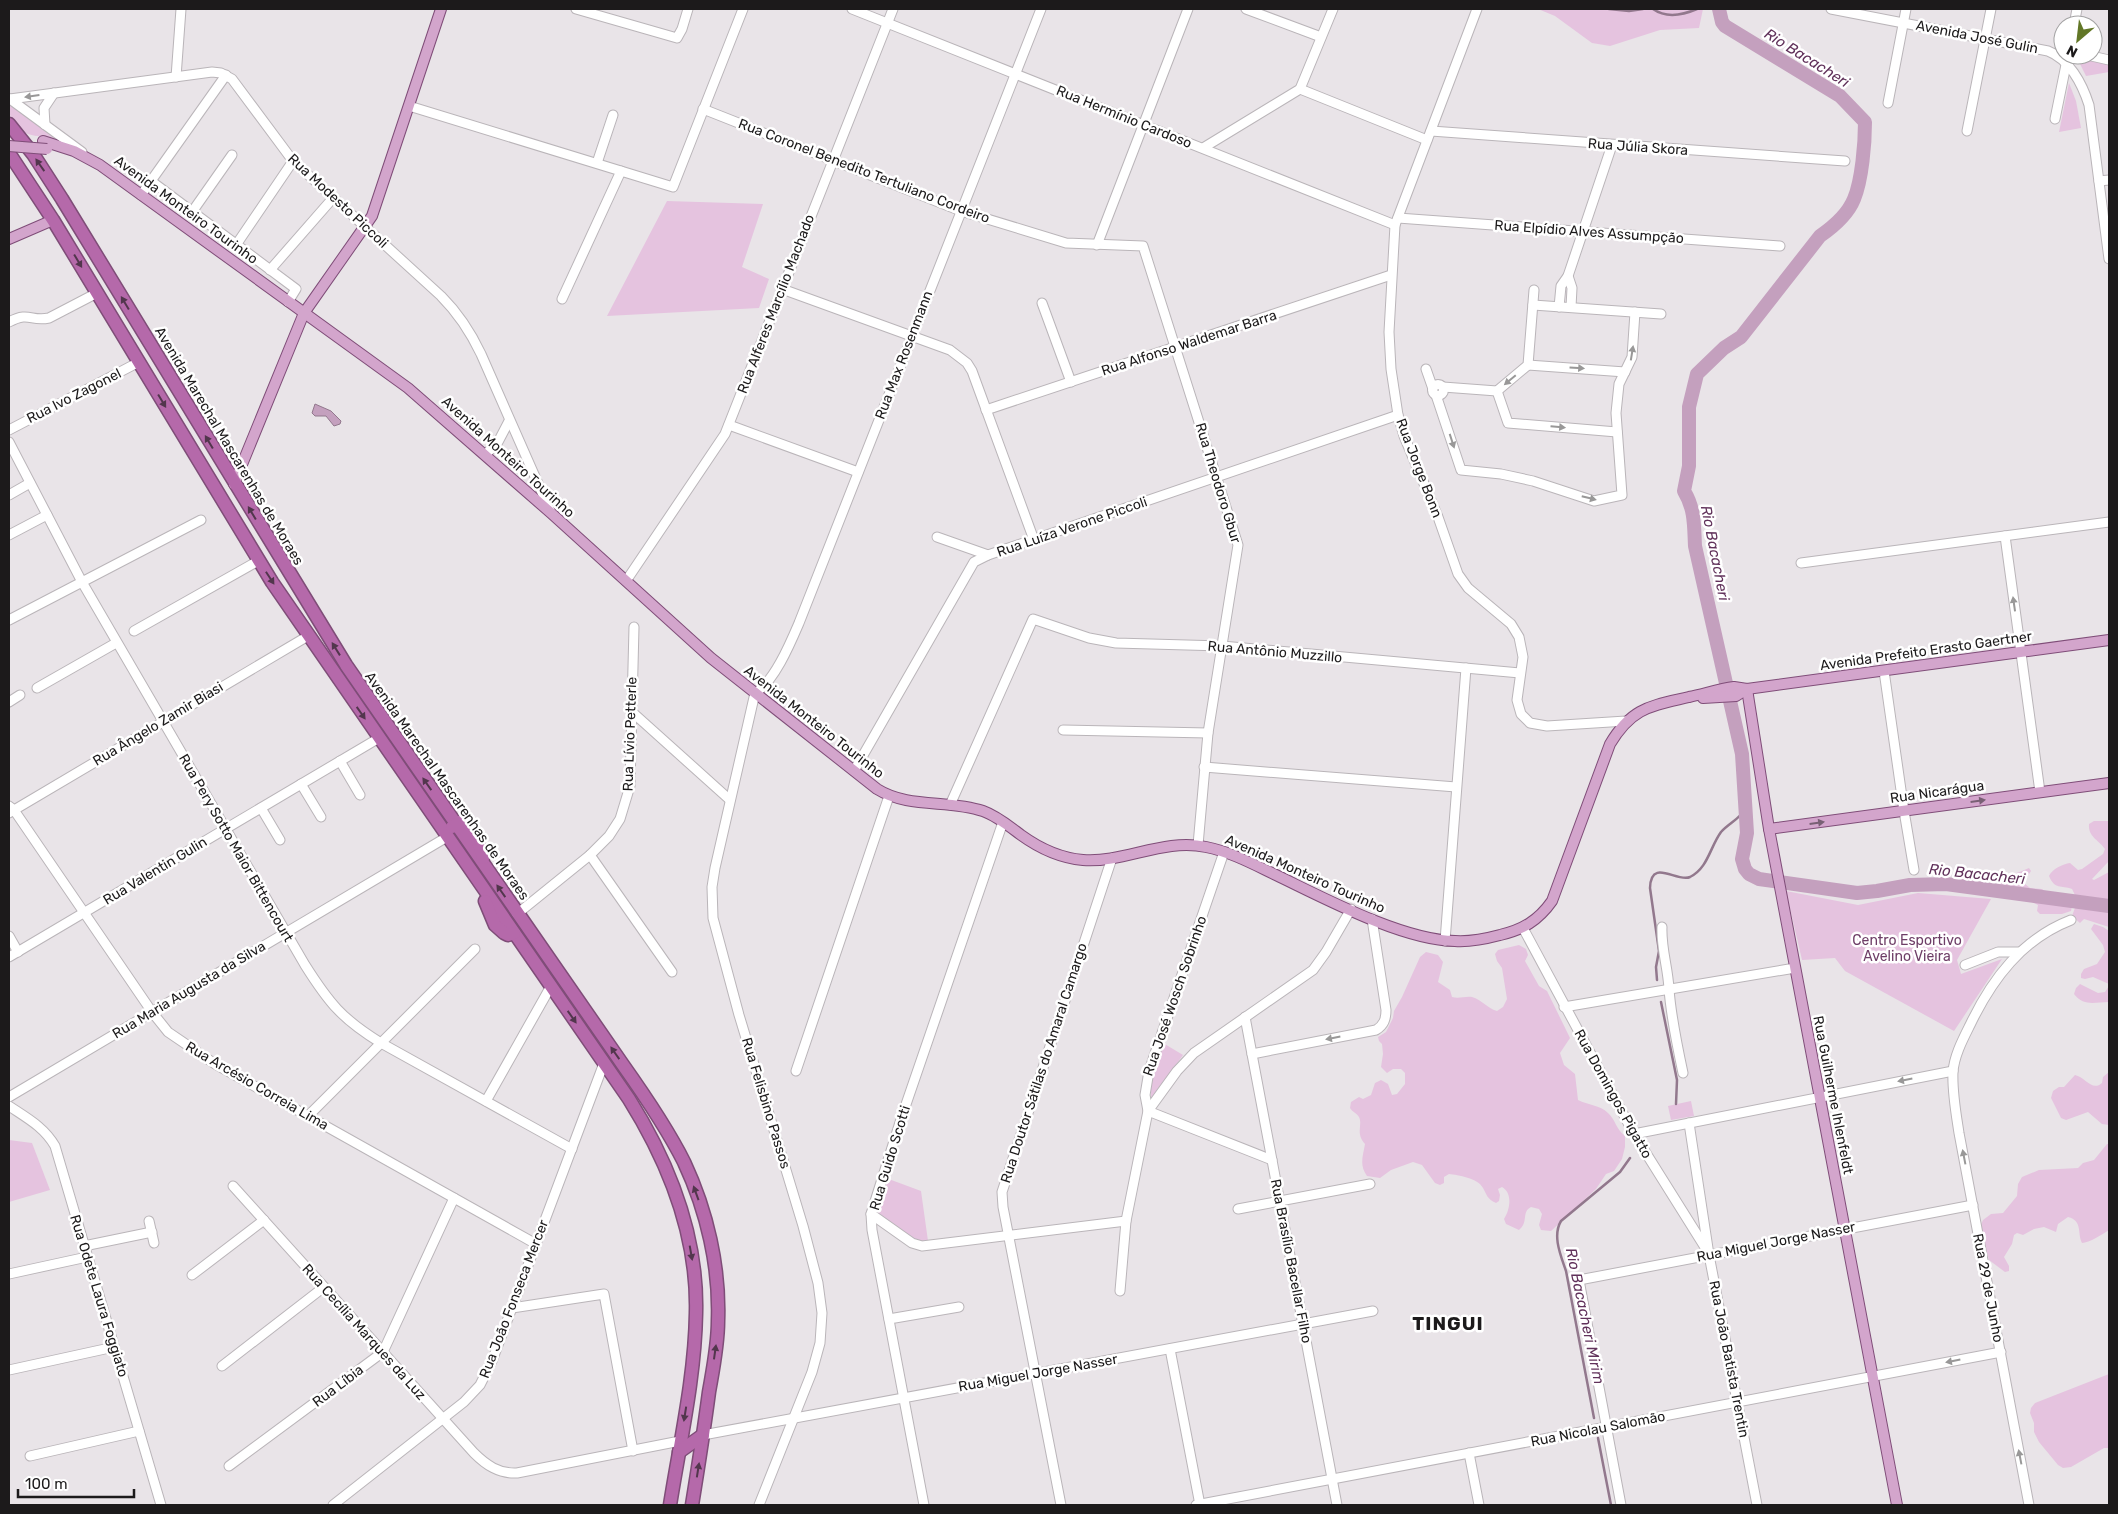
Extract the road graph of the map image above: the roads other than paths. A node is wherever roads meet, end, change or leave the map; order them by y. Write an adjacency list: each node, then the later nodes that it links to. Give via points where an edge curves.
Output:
1 (181, 9): 26 (street)
2 (441, 9): 31 (main road)
3 (576, 9): 16 (street)
4 (688, 9): 16 (street, via 677,38)
5 (742, 9): 32 (street)
6 (852, 9): 17 (street, Rua Hermínio Cardoso)
7 (893, 9): 17 (street, Rua Alferes Marcílio Machado)
8 (1041, 9): 24 (street, Rua Max Rosenmann)
9 (1188, 9): 36 (street)
10 (1246, 9): 19 (street)
11 (1332, 9): 19 (street)
12 (1477, 9): 38 (street, Rua Jorge Bonn)
13 (1831, 9): 18 (street, Avenida José Gulin)
14 (1906, 9): 18 (street)
15 (1992, 9): 20 (street)
16 (602, 12)
17 (887, 23): 24 (street, Rua Hermínio Cardoso); 49 (street, Rua Alferes Marcílio Machado)
18 (1904, 23): 20 (street, Avenida José Gulin); 30 (street)
19 (1321, 37): 27 (street)
20 (1986, 39): 21 (street, Avenida José Gulin); 39 (street)
21 (2053, 54)
22 (2066, 65): 34 (street)
23 (2070, 65): 56 (street, Avenida José Gulin, via 2089,105)
24 (1015, 74): 36 (street, Rua Hermínio Cardoso); 59 (street, Rua Max Rosenmann)
25 (226, 75): 26 (street, via 212,72); 48 (street, Rua Modesto Piccoli, via 240,87); 55 (street)
26 (176, 77): 28 (street)
27 (1300, 89): 41 (street); 45 (street)
28 (54, 93): 29 (street, one-way to 29); 37 (street, via 44,108)
29 (10, 99): 37 (street, Avenida Monteiro Tourinho)
30 (1888, 103)
31 (409, 106): 51 (street); 63 (main road)
32 (703, 109): 49 (street, Rua Coronel Benedito Tertuliano Cordeiro); 53 (street, via 673,187)
33 (613, 115): 51 (street)
34 (2055, 119)
35 (9, 124): 107 (highway, Avenida Marechal Mascarenhas de Moraes, one-way to 35, via 62,199)
36 (1143, 124): 45 (street, Rua Hermínio Cardoso); 67 (street)
37 (45, 125): 52 (street, Avenida Monteiro Tourinho)
38 (1431, 131): 41 (street, Rua Jorge Bonn); 43 (street, Rua Júlia Skora)
39 (1967, 131)
40 (9, 140): 42 (main road)
41 (1428, 140): 62 (street, Rua Jorge Bonn)
42 (45, 145): 44 (main road, bridge); 52 (main road)
43 (1612, 145): 50 (street, Rua Júlia Skora); 64 (street)
44 (9, 146)
45 (1203, 148): 62 (street, Rua Hermínio Cardoso)
46 (9, 153): 61 (highway, Avenida Marechal Mascarenhas de Moraes)
47 (232, 155): 60 (street)
48 (293, 161): 58 (street, Rua Modesto Piccoli); 66 (street)
49 (833, 161): 59 (street, Rua Coronel Benedito Tertuliano Cordeiro); 74 (street, Rua Alferes Marcílio Machado)
50 (1845, 161)
51 (597, 163): 53 (street)
52 (100, 165): 57 (main road, Avenida Monteiro Tourinho)
53 (621, 171): 77 (street)
54 (2109, 180): 56 (street)
55 (150, 181): 57 (street); 60 (street)
56 (2099, 182): 70 (street, Avenida José Gulin)
57 (141, 195): 78 (main road, Avenida Monteiro Tourinho)
58 (333, 198): 63 (street, Rua Modesto Piccoli); 71 (street)
59 (961, 211): 67 (street, Rua Coronel Benedito Tertuliano Cordeiro, via 1054,240); 87 (street, Rua Max Rosenmann)
60 (192, 212): 66 (street)
61 (53, 220): 65 (main road); 76 (highway, Avenida Marechal Mascarenhas de Moraes, one-way to 76)
62 (1397, 221): 64 (street, Rua Elpídio Alves Assumpção); 72 (street, Rua Jorge Bonn)
63 (366, 227): 84 (main road); 98 (street, Rua Modesto Piccoli, via 441,296 456,314 476,344)
64 (1583, 231): 69 (street, Rua Elpídio Alves Assumpção); 73 (street)
65 (9, 239)
66 (236, 245): 71 (street)
67 (1097, 245): 68 (street, Rua Coronel Benedito Tertuliano Cordeiro)
68 (1143, 246): 88 (street, Rua Theodoro Gbur)
69 (1780, 246)
70 (2109, 260)
71 (270, 270): 78 (street, via 296,289)
72 (1391, 276): 88 (street, Rua Alfonso Waldemar Barra); 97 (street, Rua Jorge Bonn, via 1390,350)
73 (1568, 276): 81 (street, via 1560,286); 82 (street, via 1572,288)
74 (782, 289): 87 (street); 99 (street, Rua Alferes Marcílio Machado)
75 (1534, 290): 80 (street)
76 (97, 293): 86 (street, via 49,318 22,316); 89 (highway, Avenida Marechal Mascarenhas de Moraes)
77 (562, 299)
78 (288, 302): 84 (main road, Avenida Monteiro Tourinho)
79 (1042, 302): 93 (street)
80 (1533, 305): 81 (street); 90 (street)
81 (1559, 306): 82 (street)
82 (1571, 308): 83 (street)
83 (1635, 312): 85 (street); 92 (street, one-way to 83, via 1632,357)
84 (304, 313): 103 (main road, Avenida Monteiro Tourinho, via 408,388); 107 (main road)
85 (1661, 314)
86 (9, 322)
87 (912, 336): 96 (street, via 950,350 967,363); 104 (street, Rua Max Rosenmann)
88 (1175, 347): 93 (street, Rua Alfonso Waldemar Barra); 105 (street, Rua Theodoro Gbur)
89 (139, 362): 100 (street, Rua Ivo Zagonel); 115 (highway, Avenida Marechal Mascarenhas de Moraes, one-way to 115)
90 (1528, 364): 92 (street, one-way to 92); 94 (street, one-way to 94)
91 (1426, 369): 95 (street)
92 (1625, 372): 101 (street, via 1618,388)
93 (1071, 382): 96 (street, Rua Alfonso Waldemar Barra)
94 (1496, 391): 95 (street, via 1443,387 1442,393); 101 (street, one-way to 101, via 1508,422)
95 (1435, 392): 101 (street, one-way to 101, via 1461,470 1533,481 1594,501 1622,496)
96 (986, 410): 117 (street)
97 (1398, 415): 105 (street, Rua Luíza Verone Piccoli); 133 (street, Rua Jorge Bonn, via 1458,574 1468,588 1511,624 1519,637 1523,656)
98 (509, 421): 103 (street, via 498,442); 109 (street, Rua Modesto Piccoli)
99 (729, 425): 104 (street); 121 (street, Rua Alferes Marcílio Machado)
100 (9, 430)
101 (1617, 432)
102 (9, 442): 106 (street, Rua Pery Sotto Maior Bittencourt)
103 (485, 455): 109 (main road, Avenida Monteiro Tourinho)
104 (858, 472): 136 (street, Rua Max Rosenmann, via 794,635 765,686)
105 (1217, 477): 117 (street, Rua Luíza Verone Piccoli); 129 (street, Rua Theodoro Gbur, via 1238,552)
106 (30, 483): 108 (street); 110 (street, Rua Pery Sotto Maior Bittencourt)
107 (234, 484): 115 (highway); 161 (highway, Avenida Marechal Mascarenhas de Moraes, one-way to 107, via 342,660)
108 (9, 495)
109 (551, 514): 121 (main road, Avenida Monteiro Tourinho)
110 (47, 515): 113 (street); 122 (street, Rua Pery Sotto Maior Bittencourt)
111 (201, 520): 122 (street)
112 (2109, 522): 114 (street)
113 (9, 535)
114 (2005, 536): 120 (street); 130 (street, one-way to 114)
115 (244, 537): 119 (highway, Avenida Marechal Mascarenhas de Moraes)
116 (937, 537): 118 (street)
117 (1034, 540): 118 (street, Rua Luíza Verone Piccoli)
118 (988, 555): 147 (street, Rua Luíza Verone Piccoli, via 970,566)
119 (258, 561): 125 (street); 126 (highway, Avenida Marechal Mascarenhas de Moraes, one-way to 126)
120 (1801, 563)
121 (626, 581): 136 (main road, Avenida Monteiro Tourinho)
122 (82, 582): 123 (street); 128 (street, Rua Pery Sotto Maior Bittencourt)
123 (9, 620)
124 (634, 627): 139 (street, Rua Lívio Petterle)
125 (134, 631)
126 (308, 636): 141 (street, Rua Ângelo Zamir Biasi); 144 (highway, Avenida Marechal Mascarenhas de Moraes, one-way to 144)
127 (2109, 640): 130 (main road, Avenida Prefeito Erasto Gaertner)
128 (116, 643): 134 (street); 141 (street, Rua Pery Sotto Maior Bittencourt)
129 (1222, 646): 131 (street, Rua Antônio Muzzillo); 143 (street, Rua Theodoro Gbur); 155 (street, Rua Antônio Muzzillo, via 1104,642 1033,619)
130 (2021, 652): 132 (main road, Avenida Prefeito Erasto Gaertner); 151 (street)
131 (1466, 668): 133 (street, Rua Antônio Muzzillo); 150 (street)
132 (1884, 670): 135 (main road, Avenida Prefeito Erasto Gaertner); 158 (street)
133 (1520, 673): 140 (street, Rua Jorge Bonn, via 1517,700 1521,714 1530,723 1547,726)
134 (37, 688)
135 (1747, 689): 140 (main road, Avenida Monteiro Tourinho, via 1658,704); 163 (main road, Rua Guilherme Ihlenfeldt)
136 (755, 693): 147 (main road, Avenida Monteiro Tourinho); 154 (street, Rua Felisbino Passos)
137 (20, 695): 138 (street)
138 (9, 702)
139 (632, 711): 154 (street); 168 (street, Rua Lívio Petterle, via 628,798 615,828)
140 (1626, 721): 177 (main road, Avenida Monteiro Tourinho, via 1606,754 1556,892 1546,910)
141 (162, 722): 157 (street, Rua Ângelo Zamir Biasi); 162 (street, Rua Pery Sotto Maior Bittencourt)
142 (1063, 730): 143 (street)
143 (1208, 733): 146 (street, Rua Theodoro Gbur)
144 (379, 738): 145 (street, Rua Valentin Gulin); 164 (highway, Avenida Marechal Mascarenhas de Moraes)
145 (340, 761): 149 (street, Rua Valentin Gulin); 152 (street)
146 (1204, 767): 150 (street); 166 (street, Rua Theodoro Gbur)
147 (854, 771): 153 (main road, Avenida Monteiro Tourinho)
148 (2109, 782): 151 (main road, Rua Nicarágua)
149 (302, 784): 156 (street, Rua Valentin Gulin); 159 (street)
150 (1456, 788): 181 (street)
151 (2040, 792): 158 (main road, Rua Nicarágua, one-way to 151)
152 (360, 795)
153 (889, 796): 155 (main road, Avenida Monteiro Tourinho); 197 (street)
154 (730, 800): 249 (street, Rua Felisbino Passos, via 714,878 712,903 715,926 741,1024 798,1207 821,1299 822,1328 816,1357)
155 (950, 805): 160 (main road, Avenida Monteiro Tourinho, via 984,811)
156 (261, 808): 162 (street, Rua Valentin Gulin); 165 (street)
157 (10, 810): 172 (street, Rua Arcésio Correia Lima)
158 (1904, 811): 163 (main road, Rua Nicarágua, one-way to 158); 170 (street)
159 (321, 817)
160 (1003, 822): 169 (main road, Avenida Monteiro Tourinho, via 1032,842 1061,856 1083,860); 216 (street, Rua Guido Scotti)
161 (454, 824): 164 (highway); 173 (highway, Avenida Marechal Mascarenhas de Moraes, one-way to 161, via 487,870 474,834 464,823)
162 (225, 829): 172 (street, Rua Valentin Gulin); 178 (street, Rua Pery Sotto Maior Bittencourt)
163 (1768, 829): 187 (main road, Rua Guilherme Ihlenfeldt)
164 (447, 837): 178 (street, Rua Maria Augusta da Silva); 179 (highway, Avenida Marechal Mascarenhas de Moraes, via 473,874 495,925 504,933)
165 (280, 840)
166 (1198, 846): 167 (main road, Avenida Monteiro Tourinho); 169 (main road, Avenida Monteiro Tourinho, via 1163,846)
167 (1224, 852): 171 (main road, Avenida Monteiro Tourinho); 204 (street, Rua José Wosch Sobrinho, via 1149,1071 1145,1096)
168 (590, 855): 173 (street, Rua Lívio Petterle); 188 (street)
169 (1112, 858): 222 (street, Rua Doutor Sátilas do Amaral Camargo, via 1002,1187)
170 (1914, 870)
171 (1351, 909): 174 (main road, Avenida Monteiro Tourinho); 193 (street, via 1313,970)
172 (83, 913): 183 (street, Rua Valentin Gulin); 192 (street, Rua Arcésio Correia Lima)
173 (517, 914): 179 (highway, via 519,925); 246 (highway, Avenida Marechal Mascarenhas de Moraes, one-way to 173, via 718,1321 716,1274 709,1235 694,1186 673,1142 644,1095)
174 (1372, 918): 181 (main road, Avenida Monteiro Tourinho, via 1413,934); 195 (street, one-way to 195, via 1386,1010 1381,1027)
175 (2071, 920): 184 (street, via 2047,931)
176 (1662, 927): 190 (street)
177 (1523, 928): 181 (main road, Avenida Monteiro Tourinho, via 1479,940); 191 (street, Rua Domingos Pigatto)
178 (286, 932): 192 (street, Rua Maria Augusta da Silva); 194 (street, Rua Pery Sotto Maior Bittencourt, via 335,1009)
179 (514, 933): 189 (highway)
180 (9, 936): 183 (street)
181 (1444, 940)
182 (475, 949): 194 (street)
183 (18, 952): 185 (street, Rua Valentin Gulin)
184 (2019, 952): 186 (street, via 1998,952); 198 (street, via 1997,978 1975,1014 1958,1051)
185 (9, 957)
186 (1965, 965)
187 (1795, 968): 190 (street); 201 (main road, Rua Guilherme Ihlenfeldt)
188 (672, 972)
189 (551, 986): 196 (highway, one-way to 196); 202 (street)
190 (1670, 989): 191 (street); 199 (street, via 1669,1001)
191 (1564, 1007): 207 (street, Rua Domingos Pigatto)
192 (152, 1012): 200 (street, Rua Maria Augusta da Silva); 205 (street, Rua Arcésio Correia Lima, via 168,1032 198,1053)
193 (1246, 1017): 195 (street, Rua Brasílio Bacellar Filho); 204 (street, via 1185,1062)
194 (381, 1043): 202 (street, Rua Pery Sotto Maior Bittencourt); 205 (street)
195 (1252, 1054): 209 (street, Rua Brasílio Bacellar Filho)
196 (604, 1063): 208 (street, Rua João Fonseca Mercer); 244 (highway, one-way to 244, via 654,1142 681,1206 691,1248 696,1293)
197 (796, 1071)
198 (1953, 1071): 201 (street, one-way to 201); 214 (street, Rua 29 de Junho, one-way to 198, via 1957,1119)
199 (1683, 1073)
200 (9, 1096)
201 (1820, 1097): 206 (street); 220 (main road, Rua Guilherme Ihlenfeldt)
202 (486, 1101): 208 (street, Rua Pery Sotto Maior Bittencourt)
203 (9, 1106): 225 (street, Rua Odete Laura Foggiato, via 49,1136)
204 (1148, 1111): 209 (street); 219 (street, Rua José Wosch Sobrinho)
205 (308, 1116): 212 (street, Rua Arcésio Correia Lima)
206 (1689, 1123): 207 (street); 226 (street, Rua João Batista Trentin)
207 (1634, 1134): 226 (street, Rua Domingos Pigatto)
208 (572, 1149): 224 (street, Rua João Fonseca Mercer)
209 (1272, 1160): 213 (street, Rua Brasílio Bacellar Filho)
210 (1370, 1184): 213 (street)
211 (233, 1186): 217 (street, Rua Cecília Marques da Luz)
212 (454, 1198): 224 (street, Rua Arcésio Correia Lima); 239 (street, Rua Líbia)
213 (1280, 1201): 215 (street); 236 (street, Rua Brasílio Bacellar Filho)
214 (1973, 1204): 220 (street, Rua Miguel Jorge Nasser); 240 (street, Rua 29 de Junho)
215 (1238, 1209)
216 (871, 1214): 222 (street, via 916,1245); 235 (street, Rua Guido Scotti)
217 (264, 1220): 229 (street); 230 (street, Rua Cecília Marques da Luz)
218 (149, 1221): 221 (street)
219 (1126, 1221): 222 (street); 231 (street, Rua José Wosch Sobrinho)
220 (1845, 1229): 226 (street, Rua Miguel Jorge Nasser); 245 (main road, Rua Guilherme Ihlenfeldt)
221 (152, 1232): 223 (street); 225 (street)
222 (1008, 1235): 243 (street, Rua Doutor Sátilas do Amaral Camargo)
223 (154, 1243)
224 (536, 1244): 233 (street, Rua João Fonseca Mercer)
225 (84, 1246): 227 (street, Rua Odete Laura Foggiato)
226 (1710, 1255): 248 (street, Rua João Batista Trentin); 251 (street, Rua Miguel Jorge Nasser, via 1579,1280)
227 (87, 1257): 228 (street); 237 (street, Rua Odete Laura Foggiato)
228 (9, 1274)
229 (192, 1275)
230 (324, 1287): 239 (street, Rua Cecília Marques da Luz); 241 (street)
231 (1120, 1291)
232 (959, 1307): 235 (street)
233 (512, 1308): 250 (street, Rua João Fonseca Mercer, via 480,1385); 255 (street, via 604,1294)
234 (1373, 1311): 236 (street, Rua Miguel Jorge Nasser)
235 (889, 1319): 247 (street, Rua Guido Scotti)
236 (1303, 1324): 238 (street, Rua Miguel Jorge Nasser); 259 (street, Rua Brasílio Bacellar Filho)
237 (114, 1347): 242 (street); 252 (street, Rua Odete Laura Foggiato)
238 (1170, 1349): 243 (street, Rua Miguel Jorge Nasser); 267 (street)
239 (383, 1352): 250 (street, Rua Cecília Marques da Luz); 258 (street, Rua Líbia)
240 (2000, 1352): 245 (street, Rua Nicolau Salomão, one-way to 245); 273 (street, Rua 29 de Junho, one-way to 240)
241 (222, 1366)
242 (9, 1370)
243 (1035, 1374): 247 (street, Rua Miguel Jorge Nasser); 266 (street, Rua Doutor Sátilas do Amaral Camargo)
244 (691, 1376): 246 (highway); 254 (highway, one-way to 254)
245 (1873, 1376): 248 (street, Rua Nicolau Salomão); 272 (main road, Rua Guilherme Ihlenfeldt)
246 (710, 1386): 253 (highway, Avenida Marechal Mascarenhas de Moraes)
247 (904, 1398): 249 (street, Rua Miguel Jorge Nasser); 265 (street, Rua Guido Scotti)
248 (1738, 1402): 251 (street, Rua Nicolau Salomão); 271 (street, Rua João Batista Trentin)
249 (794, 1418): 253 (street, Rua Miguel Jorge Nasser); 264 (street, Rua Felisbino Passos)
250 (443, 1419): 255 (street, Rua Cecília Marques da Luz, via 474,1454 500,1472 517,1473); 261 (street, Rua João Fonseca Mercer)
251 (1606, 1427): 256 (street, Rua Nicolau Salomão); 270 (street)
252 (139, 1431): 257 (street); 260 (street, Rua Odete Laura Foggiato)
253 (703, 1435): 254 (highway); 263 (highway, Avenida Marechal Mascarenhas de Moraes, one-way to 253)
254 (679, 1447): 255 (street); 262 (highway)
255 (633, 1451)
256 (1469, 1453): 259 (street, Rua Nicolau Salomão); 269 (street)
257 (30, 1456)
258 (229, 1466)
259 (1332, 1479): 267 (street, Rua Nicolau Salomão); 268 (street, Rua Brasílio Bacellar Filho)
260 (161, 1505)
261 (333, 1505)
262 (670, 1505)
263 (692, 1505)
264 (759, 1505)
265 (924, 1505)
266 (1061, 1505)
267 (1198, 1505)
268 (1337, 1505)
269 (1479, 1505)
270 (1621, 1505)
271 (1757, 1505)
272 (1897, 1505)
273 (2030, 1505)

